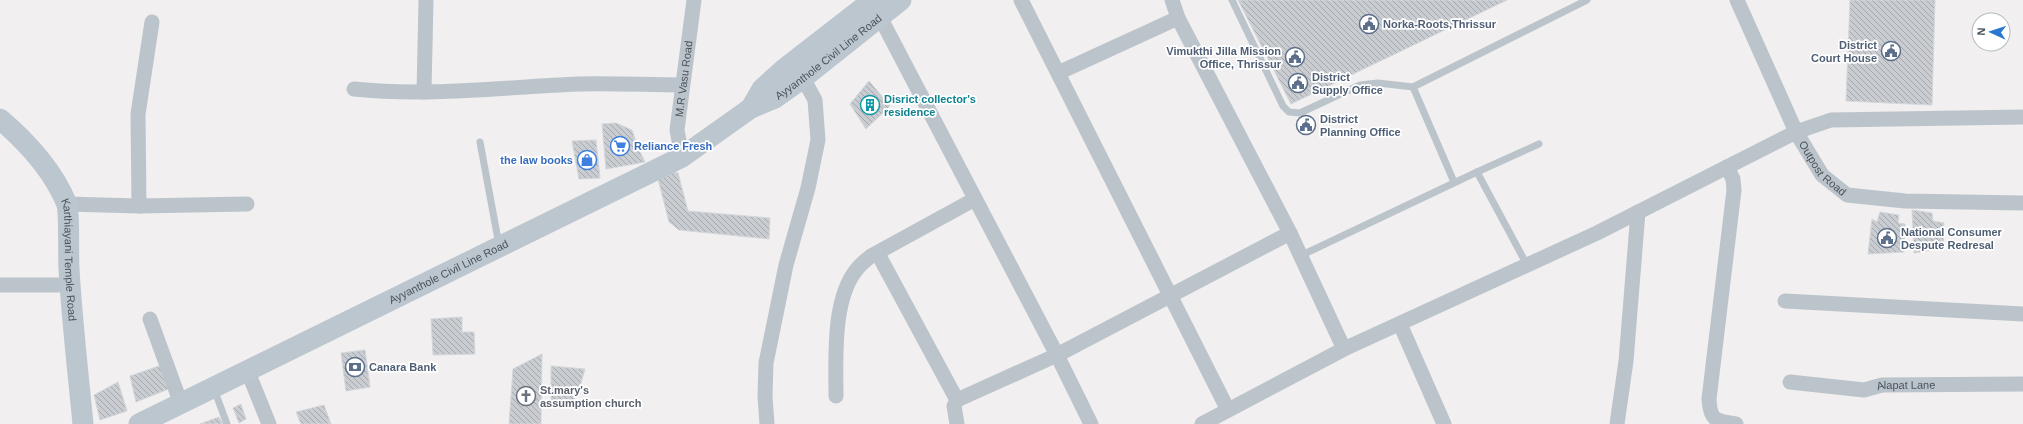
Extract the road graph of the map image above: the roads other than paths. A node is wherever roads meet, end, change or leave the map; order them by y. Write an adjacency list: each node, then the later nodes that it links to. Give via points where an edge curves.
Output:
1 (426, 0): 17 (street)
2 (694, 0): 14 (street, M.R Vasu Road)
3 (901, 0): 9 (main road, Ayyanthole Civil Line Road)
4 (1021, 0): 12 (street)
5 (1172, 0): 10 (street)
6 (1232, 0): 15 (lane, via 1283,106 1289,112 1300,113 1360,86 1378,83)
7 (1587, 0): 15 (lane)
8 (1737, 0): 21 (street, Outpost Road)
9 (874, 6): 13 (main road, Ayyanthole Civil Line Road); 18 (main road, Ayyanthole Civil Line Road, via 784,69 762,89); 28 (street)
10 (1178, 18): 12 (street); 34 (street)
11 (152, 22): 32 (street, via 138,114)
12 (1058, 73): 41 (street)
13 (803, 78): 18 (main road, Ayyanthole Civil Line Road, via 775,98); 60 (street, via 815,100 818,140 808,188 786,265 766,363)
14 (682, 85): 17 (street, via 580,84); 24 (street, M.R Vasu Road, via 677,130)
15 (1413, 87): 27 (lane)
16 (354, 89): 17 (street)
17 (424, 92)
18 (751, 108): 24 (main road, Ayyanthole Civil Line Road)
19 (2023, 116): 21 (street, via 1831,120)
20 (0, 119): 30 (main road, Karthiayani Temple Road, via 39,158)
21 (1796, 132): 25 (street); 29 (street, Outpost Road, via 1822,175 1847,195 1905,201)
22 (480, 142): 35 (lane)
23 (1539, 144): 26 (lane)
24 (682, 158): 35 (main road, Ayyanthole Civil Line Road)
25 (1727, 167): 33 (street); 66 (street, via 1733,179 1734,190 1709,410 1718,421)
26 (1477, 172): 27 (lane); 38 (lane)
27 (1454, 182): 37 (lane)
28 (975, 199): 36 (street); 47 (street)
29 (2023, 203)
30 (67, 204): 32 (street); 40 (main road, Karthiayani Temple Road)
31 (247, 204): 32 (street)
32 (139, 206)
33 (1638, 212): 38 (street); 65 (street, via 1626,361)
34 (1290, 234): 37 (street); 41 (street)
35 (500, 248): 48 (main road, Ayyanthole Civil Line Road)
36 (878, 254): 52 (street, via 871,256 856,269 842,297 839,312); 53 (street)
37 (1300, 256): 46 (street)
38 (1527, 265): 45 (street)
39 (0, 285): 40 (street)
40 (70, 285): 56 (main road, Karthiayani Temple Road)
41 (1170, 295): 47 (street); 55 (street)
42 (1785, 301): 43 (street)
43 (2023, 314)
44 (150, 319): 54 (street)
45 (1400, 324): 46 (street); 64 (street)
46 (1344, 349): 55 (street)
47 (1057, 355): 53 (street); 62 (street)
48 (248, 372): 51 (main road, Ayyanthole Civil Line Road); 59 (street)
49 (1790, 382): 50 (street, Alapat Lane, via 1864,390 1882,385)
50 (2023, 384)
51 (214, 389): 54 (main road, Ayyanthole Civil Line Road); 58 (lane)
52 (836, 396)
53 (957, 400): 61 (street, via 954,406)
54 (181, 404): 57 (main road, Ayyanthole Civil Line Road)
55 (1228, 410): 63 (street)
56 (83, 424)
57 (139, 424)
58 (227, 424)
59 (269, 424)
60 (767, 424)
61 (957, 424)
62 (1091, 424)
63 (1202, 424)
64 (1444, 424)
65 (1617, 424)
66 (1736, 424)

